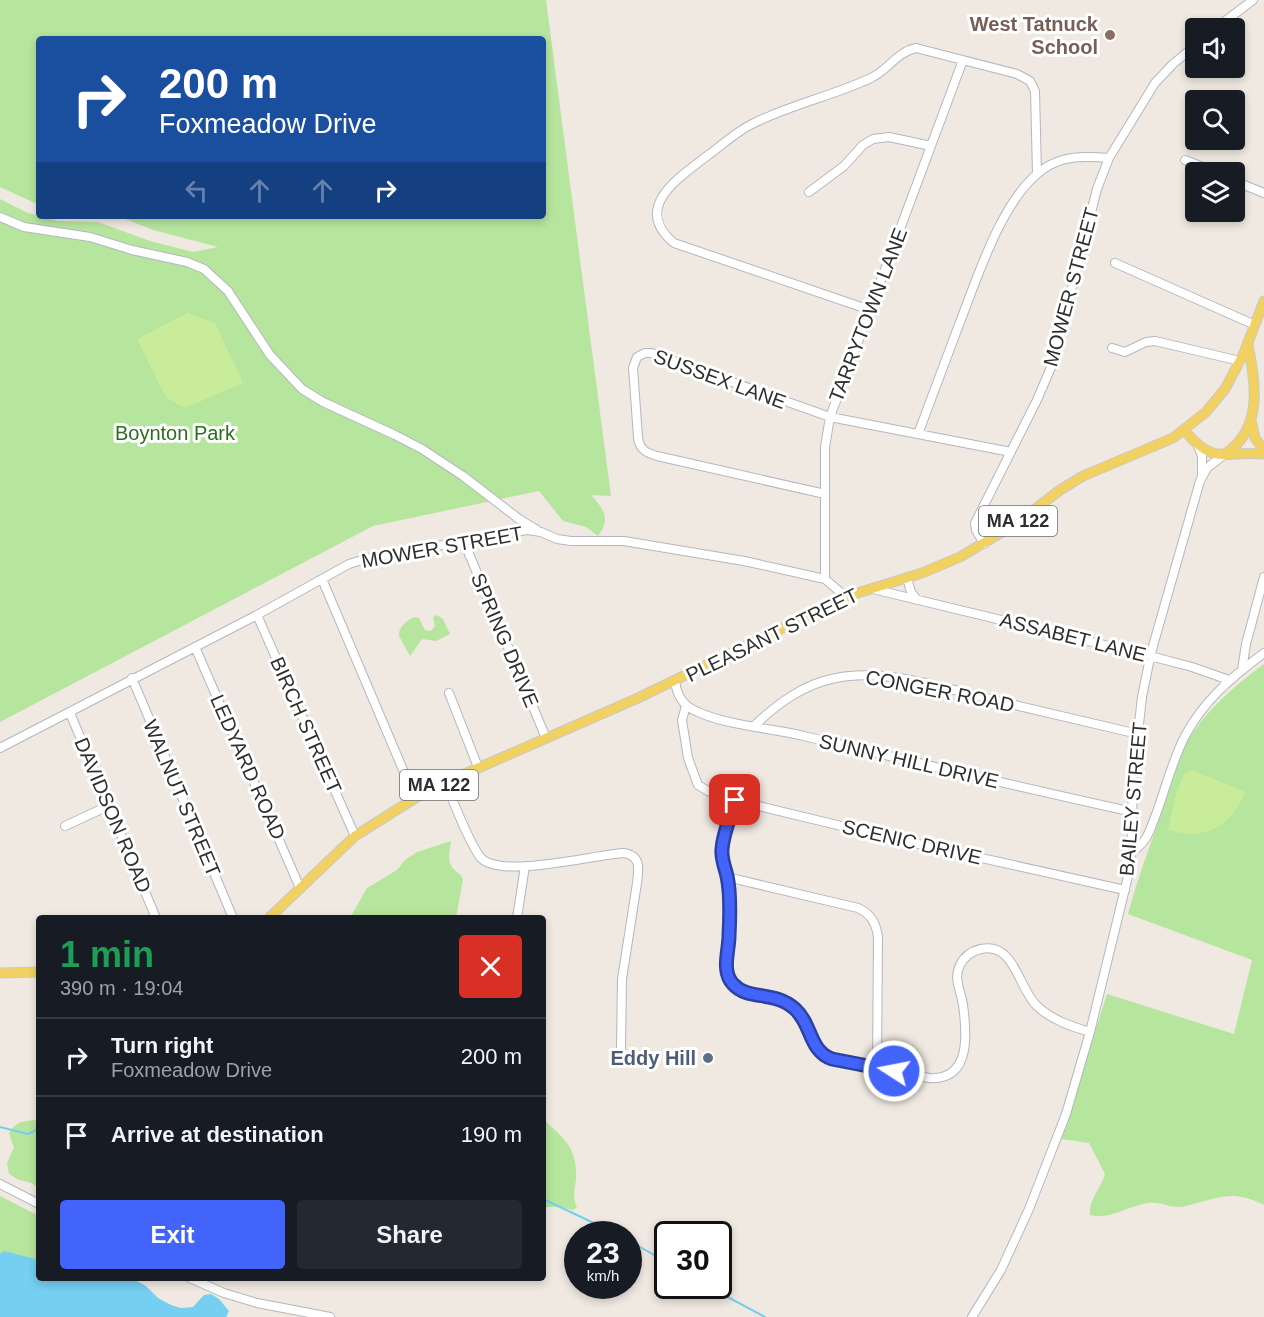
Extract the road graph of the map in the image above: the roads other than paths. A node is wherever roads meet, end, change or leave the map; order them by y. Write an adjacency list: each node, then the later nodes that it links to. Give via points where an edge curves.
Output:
1 (1253, 0): 2 (street)
2 (1229, 18)
3 (1185, 54): 6 (street, MOWER STREET, via 1155,83)
4 (963, 60): 5 (street, TARRYTOWN LANE); 9 (street, via 1020,76 1032,84); 16 (street, via 921,49 908,50 873,77 748,126 675,180 660,198 661,226 674,243)
5 (931, 146): 11 (street, via 889,137 873,138 844,166); 16 (street, TARRYTOWN LANE)
6 (1109, 158): 9 (street, via 1065,159); 28 (street, MOWER STREET, via 1052,365)
7 (1185, 160): 8 (street)
8 (1190, 162)
9 (1037, 174): 26 (street, via 994,238)
10 (1245, 185): 12 (street)
11 (808, 192)
12 (1264, 193)
13 (0, 217): 33 (street, via 204,269 228,291 270,355 302,389 422,449)
14 (1115, 263): 17 (street)
15 (1264, 301): 17 (main road, PLEASANT STREET / MA 122)
16 (870, 310): 23 (street, TARRYTOWN LANE)
17 (1255, 325): 18 (main road, PLEASANT STREET / MA 122)
18 (1248, 345): 20 (main road, PLEASANT STREET / MA 122); 22 (main road)
19 (1112, 348): 20 (street, via 1125,352 1155,341)
20 (1240, 362): 21 (main road, PLEASANT STREET / MA 122)
21 (1235, 373): 22 (main road, via 1248,378); 25 (main road, PLEASANT STREET / MA 122, via 1212,405)
22 (1255, 388): 24 (main road)
23 (830, 417): 26 (street, SUSSEX LANE); 32 (street, TARRYTOWN LANE, via 825,447); 32 (street, SUSSEX LANE, via 651,353 639,356 634,364 638,441 647,453)
24 (1251, 420): 29 (main road, via 1255,438); 30 (main road, via 1234,448)
25 (1184, 430): 27 (main road); 35 (main road, PLEASANT STREET / MA 122, via 1160,445 1083,476)
26 (918, 434): 28 (street, SUSSEX LANE)
27 (1198, 446): 30 (main road, via 1211,454); 31 (street, BAILEY STREET)
28 (1011, 452): 35 (street, MOWER STREET, via 975,523)
29 (1264, 452): 30 (main road)
30 (1225, 454): 31 (street, BAILEY STREET, via 1210,465)
31 (1202, 478): 47 (street, BAILEY STREET)
32 (825, 494): 39 (street, TARRYTOWN LANE)
33 (541, 532): 34 (street, MOWER STREET, via 518,531); 39 (street, MOWER STREET, via 566,540 624,541 683,550)
34 (464, 542): 38 (street, MOWER STREET, via 365,559); 57 (street, SPRING DRIVE)
35 (984, 544): 37 (main road, PLEASANT STREET / MA 122)
36 (1264, 577): 48 (street)
37 (907, 578): 40 (main road, PLEASANT STREET / MA 122); 43 (street)
38 (322, 579): 44 (street, MOWER STREET); 61 (street)
39 (825, 579): 42 (street, MOWER STREET)
40 (897, 580): 41 (main road, PLEASANT STREET / MA 122); 43 (street, via 902,592)
41 (871, 588): 42 (main road, PLEASANT STREET / MA 122); 43 (street, ASSABET LANE)
42 (846, 597): 51 (main road, PLEASANT STREET / MA 122)
43 (913, 599): 47 (street, ASSABET LANE)
44 (257, 615): 45 (street, MOWER STREET); 66 (street, BIRCH STREET)
45 (195, 647): 49 (street, MOWER STREET); 70 (street, LEDYARD ROAD)
46 (1264, 653): 48 (street)
47 (1150, 656): 50 (street, ASSABET LANE); 56 (street, BAILEY STREET)
48 (1242, 670): 50 (street)
49 (132, 678): 54 (street, MOWER STREET); 73 (street, WALNUT STREET)
50 (1229, 680): 67 (street, via 1203,706 1191,725 1174,760 1149,833)
51 (675, 681): 53 (street, via 680,700); 57 (main road, PLEASANT STREET / MA 122)
52 (449, 693): 59 (street)
53 (686, 706): 55 (street, SUNNY HILL DRIVE, via 709,716); 62 (street, SCENIC DRIVE, via 682,720 695,780 700,787)
54 (70, 713): 58 (street, MOWER STREET); 63 (street, DAVIDSON ROAD)
55 (754, 726): 56 (street, CONGER ROAD, via 798,691 835,678 874,675); 64 (street, SUNNY HILL DRIVE)
56 (1138, 734): 64 (street, BAILEY STREET)
57 (546, 738): 59 (main road, PLEASANT STREET / MA 122)
58 (0, 748)
59 (478, 767): 60 (main road, PLEASANT STREET / MA 122)
60 (445, 782): 61 (main road, PLEASANT STREET / MA 122); 68 (street, via 482,859 498,867)
61 (415, 798): 66 (main road, PLEASANT STREET / MA 122)
62 (735, 800): 69 (street, via 722,848); 71 (street, SCENIC DRIVE)
63 (108, 806): 65 (street); 72 (street, DAVIDSON ROAD)
64 (1133, 812): 67 (street, BAILEY STREET)
65 (64, 826)
66 (355, 836): 70 (main road, PLEASANT STREET / MA 122)
67 (1131, 853): 71 (street, BAILEY STREET)
68 (525, 866): 75 (street); 79 (street, via 622,853 638,860 622,979)
69 (727, 877): 80 (street, via 726,967 732,984 745,993 772,996 790,1005 804,1020 824,1055); 80 (street, via 858,908 870,915 878,937)
70 (300, 888): 74 (main road, PLEASANT STREET / MA 122)
71 (1125, 891): 78 (street, BAILEY STREET)
72 (155, 915)
73 (232, 915)
74 (272, 915)
75 (517, 915)
76 (36, 972): 77 (main road)
77 (0, 973)
78 (1090, 1032): 80 (street, via 1043,1012 1024,990 1007,956 984,948 966,956 957,973 965,1047 955,1069 933,1078); 85 (street, BAILEY STREET, via 1051,1154 1010,1252)
79 (621, 1048)
80 (877, 1067)
81 (0, 1184): 82 (street)
82 (36, 1202)
83 (197, 1281): 84 (street, via 257,1303)
84 (330, 1317)
85 (972, 1317)

